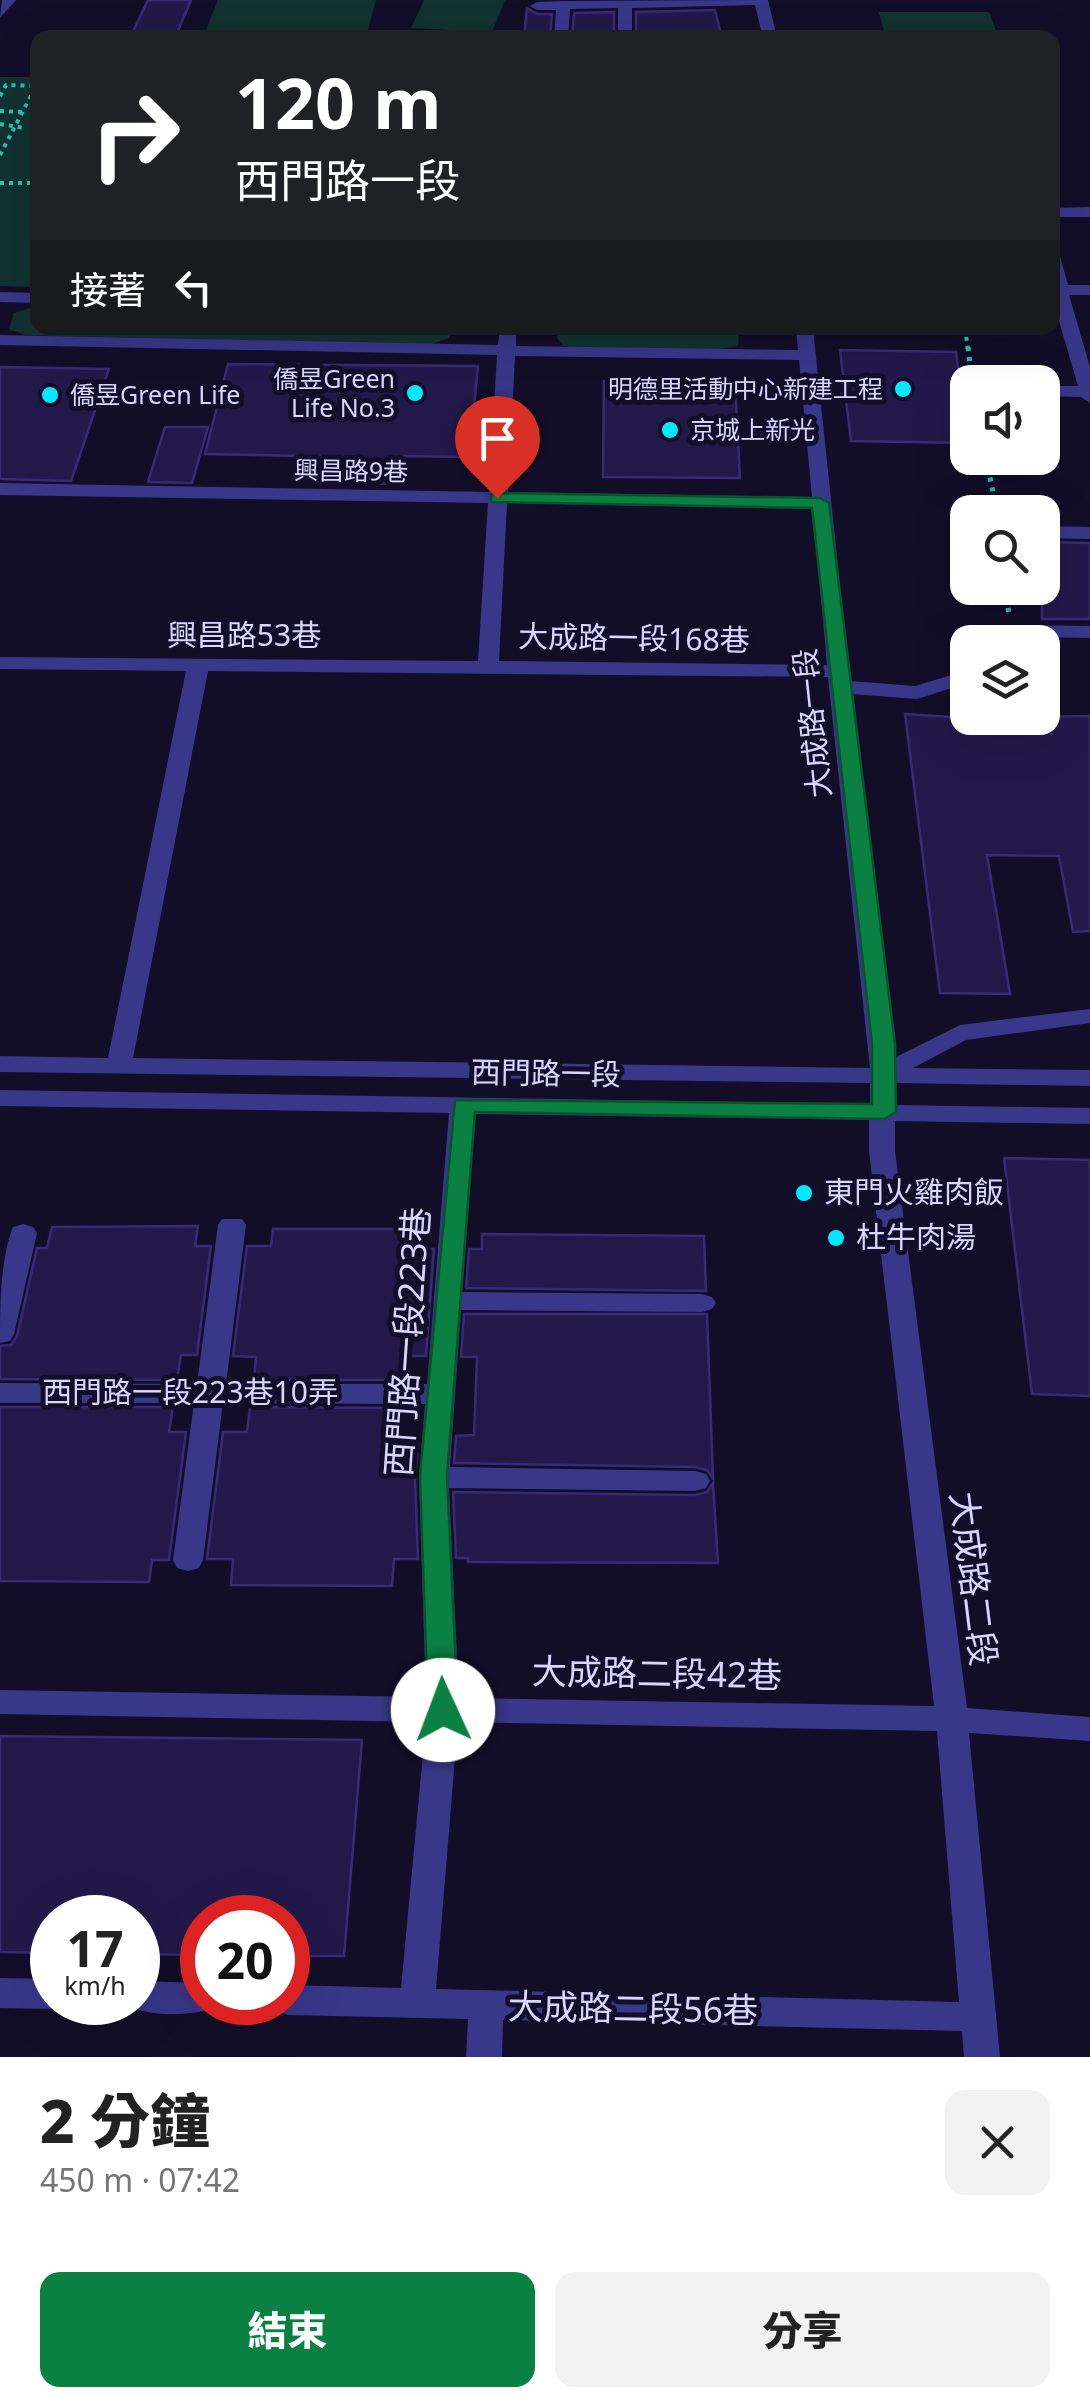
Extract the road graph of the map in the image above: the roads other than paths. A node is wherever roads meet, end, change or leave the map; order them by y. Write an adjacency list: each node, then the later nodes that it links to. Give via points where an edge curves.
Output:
1 (9, 0): 6 (street)
2 (762, 0): 4 (street); 9 (street)
3 (572, 4): 4 (street); 5 (street); 7 (street)
4 (625, 4): 8 (street)
5 (537, 6)
6 (0, 14)
7 (564, 30)
8 (625, 30)
9 (768, 30)
10 (1060, 212): 11 (street)
11 (1090, 212)
12 (1060, 288): 13 (street)
13 (1090, 290)
14 (0, 297): 15 (street)
15 (30, 298)
16 (1060, 328): 17 (street); 24 (street)
17 (1090, 328)
18 (508, 335): 21 (street)
19 (805, 335): 22 (street, 大成路一段)
20 (0, 340): 21 (street)
21 (507, 352): 22 (street); 26 (street)
22 (806, 356): 27 (street, 大成路一段)
23 (1060, 392): 24 (street)
24 (1089, 394)
25 (0, 489): 26 (street, 興昌路9巷)
26 (497, 498): 27 (street, 興昌路9巷); 34 (street)
27 (820, 503): 35 (street, 大成路一段)
28 (1060, 532): 29 (street)
29 (1090, 533)
30 (1060, 631): 31 (street)
31 (1090, 632)
32 (0, 663): 33 (street, 興昌路53巷)
33 (198, 666): 34 (street, 興昌路53巷); 39 (street)
34 (488, 667): 35 (street, 大成路一段168巷)
35 (840, 679): 36 (street, 大成路一段168巷, via 917,693); 40 (street, 大成路一段)
36 (950, 682)
37 (1090, 1016): 40 (street, via 960,1033)
38 (0, 1064): 39 (street, 西門路一段)
39 (119, 1066): 40 (street, 西門路一段)
40 (884, 1074): 41 (street, 西門路一段); 44 (street, 大成路一段)
41 (1090, 1078)
42 (0, 1098): 43 (street, 西門路一段)
43 (464, 1105): 44 (street, 西門路一段); 48 (street, 西門路一段223巷)
44 (884, 1112): 45 (street, 西門路一段); 59 (street, 大成路二段, via 882,1151)
45 (1090, 1116)
46 (232, 1225): 52 (street)
47 (23, 1232): 50 (street)
48 (446, 1301): 49 (street); 53 (street, 西門路一段223巷)
49 (702, 1304)
50 (0, 1334)
51 (0, 1393): 52 (street, 西門路一段223巷10弄)
52 (210, 1393): 53 (street, 西門路一段223巷10弄); 56 (street)
53 (440, 1394): 54 (street, 西門路一段223巷)
54 (434, 1476): 55 (street); 58 (street, 西門路一段223巷)
55 (695, 1481)
56 (188, 1560)
57 (0, 1702): 58 (street, 大成路二段42巷)
58 (443, 1710): 59 (street, 大成路二段42巷); 64 (street, 西門路一段223巷)
59 (952, 1719): 60 (street, 大成路二段42巷); 66 (street, 大成路二段)
60 (1090, 1729)
61 (0, 1992): 62 (street)
62 (30, 1993)
63 (310, 2001): 64 (street, 大成路二段56巷)
64 (416, 2003): 65 (street, 大成路二段56巷)
65 (486, 2005): 66 (street, 大成路二段56巷); 67 (street)
66 (979, 2017): 68 (street, 大成路二段)
67 (484, 2057)
68 (982, 2057)

